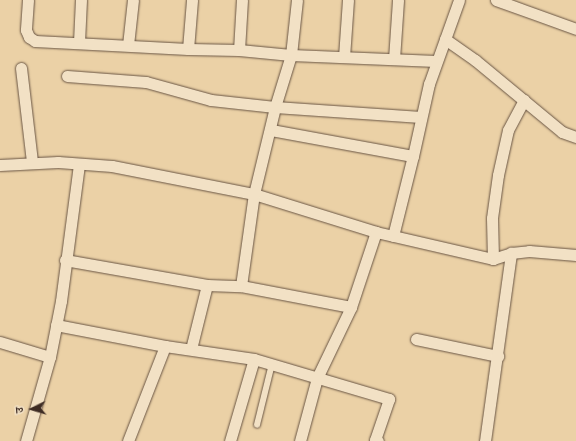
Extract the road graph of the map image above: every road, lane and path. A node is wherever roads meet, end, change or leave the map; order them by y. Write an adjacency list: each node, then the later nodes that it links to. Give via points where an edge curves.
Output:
1 (28, 0): 13 (street, via 26,30 29,37 35,41)
2 (81, 0): 13 (street)
3 (133, 0): 14 (street)
4 (192, 0): 15 (street)
5 (242, 0): 16 (street)
6 (297, 0): 17 (street)
7 (348, 0): 18 (street)
8 (398, 0): 19 (street)
9 (459, 0): 12 (street)
10 (496, 0): 11 (street)
11 (576, 29)
12 (445, 40): 20 (street); 23 (street, via 475,60)
13 (79, 42): 14 (street)
14 (128, 45): 15 (street)
15 (188, 49): 16 (street)
16 (239, 50): 17 (street)
17 (291, 55): 18 (street); 24 (street)
18 (344, 57): 19 (street)
19 (394, 59): 20 (street)
20 (436, 62): 25 (street)
21 (20, 68): 29 (street)
22 (67, 76): 24 (street, via 146,82 210,100)
23 (524, 100): 27 (street, via 562,132); 37 (street, via 508,130 498,174 492,218)
24 (275, 107): 25 (street); 26 (street)
25 (421, 117): 28 (street)
26 (271, 130): 28 (street); 32 (street)
27 (576, 137)
28 (414, 156): 34 (street)
29 (32, 162): 30 (street); 31 (street)
30 (78, 164): 32 (street, via 112,166); 38 (street)
31 (0, 165)
32 (254, 194): 33 (street); 40 (street)
33 (376, 232): 34 (street); 41 (street)
34 (393, 236): 37 (street)
35 (511, 253): 36 (street, via 529,251); 37 (street); 47 (street)
36 (576, 255)
37 (493, 259)
38 (65, 260): 39 (street); 42 (street)
39 (207, 285): 40 (street); 46 (street)
40 (241, 286): 41 (street)
41 (351, 307): 51 (street)
42 (56, 325): 45 (street); 48 (street)
43 (416, 339): 47 (street)
44 (0, 342): 48 (street)
45 (165, 346): 46 (street); 54 (street)
46 (192, 349): 49 (street)
47 (498, 356): 58 (street)
48 (50, 357): 53 (street)
49 (254, 359): 50 (street); 55 (street)
50 (272, 364): 51 (street); 52 (lane)
51 (318, 378): 56 (street); 57 (street, via 389,399 375,440)
52 (257, 425)
53 (26, 441)
54 (128, 441)
55 (230, 441)
56 (300, 441)
57 (378, 441)
58 (485, 441)

